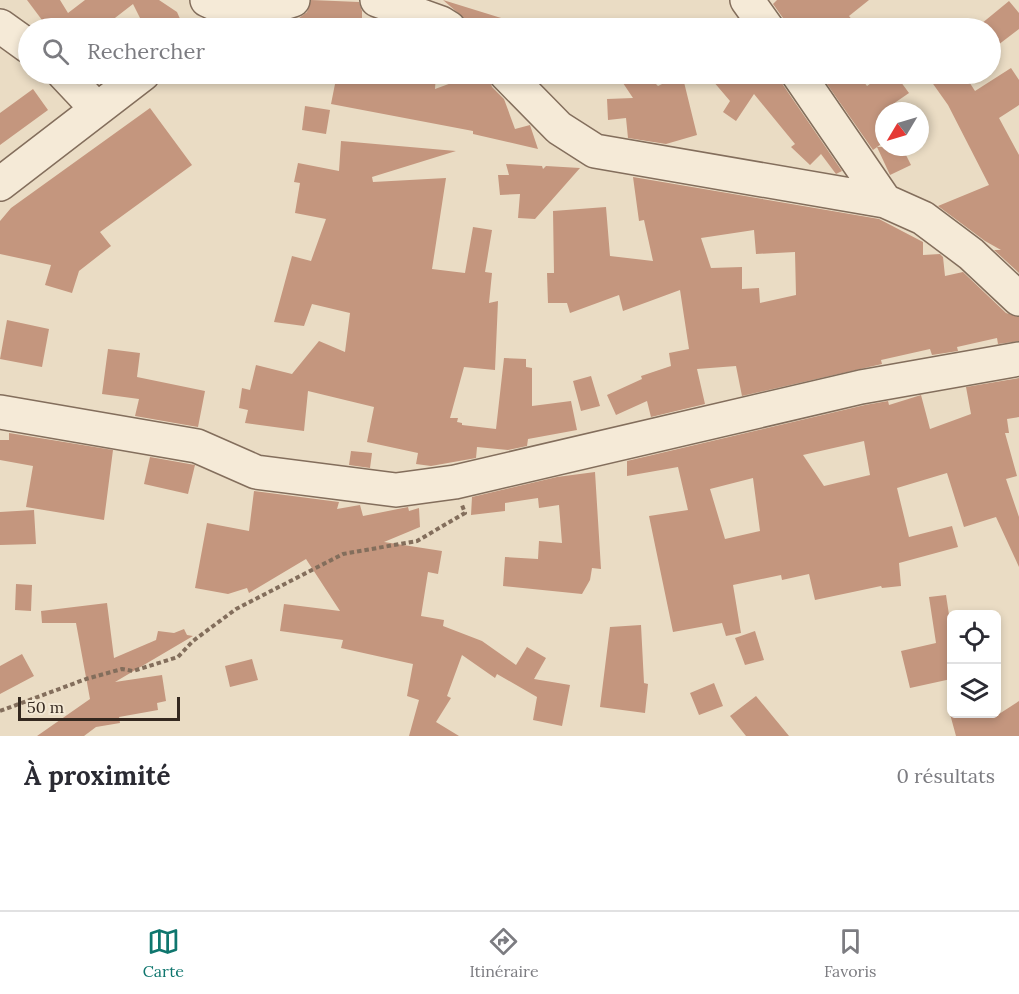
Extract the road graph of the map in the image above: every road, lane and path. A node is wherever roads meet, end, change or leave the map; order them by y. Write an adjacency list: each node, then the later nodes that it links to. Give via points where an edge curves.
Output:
1 (207, 0): 5 (street)
2 (293, 0): 6 (street)
3 (377, 0): 7 (street)
4 (747, 0): 8 (street)
5 (227, 18)
6 (242, 18)
7 (427, 18)
8 (760, 18)
9 (0, 26): 10 (street)
10 (18, 39)
11 (73, 84): 15 (street)
12 (130, 84): 15 (street)
13 (516, 84): 17 (street, via 559,128 595,150)
14 (805, 84): 17 (street)
15 (97, 109): 16 (street)
16 (0, 184)
17 (885, 201): 18 (street, via 923,218 971,254)
18 (1019, 299)
19 (1019, 359): 21 (street, via 861,387)
20 (0, 412): 21 (street, via 197,446 256,472 396,490)
21 (455, 482): 22 (path, via 465,513 417,541 343,554 236,609 178,657 133,671 122,669 86,679)
22 (0, 711)

